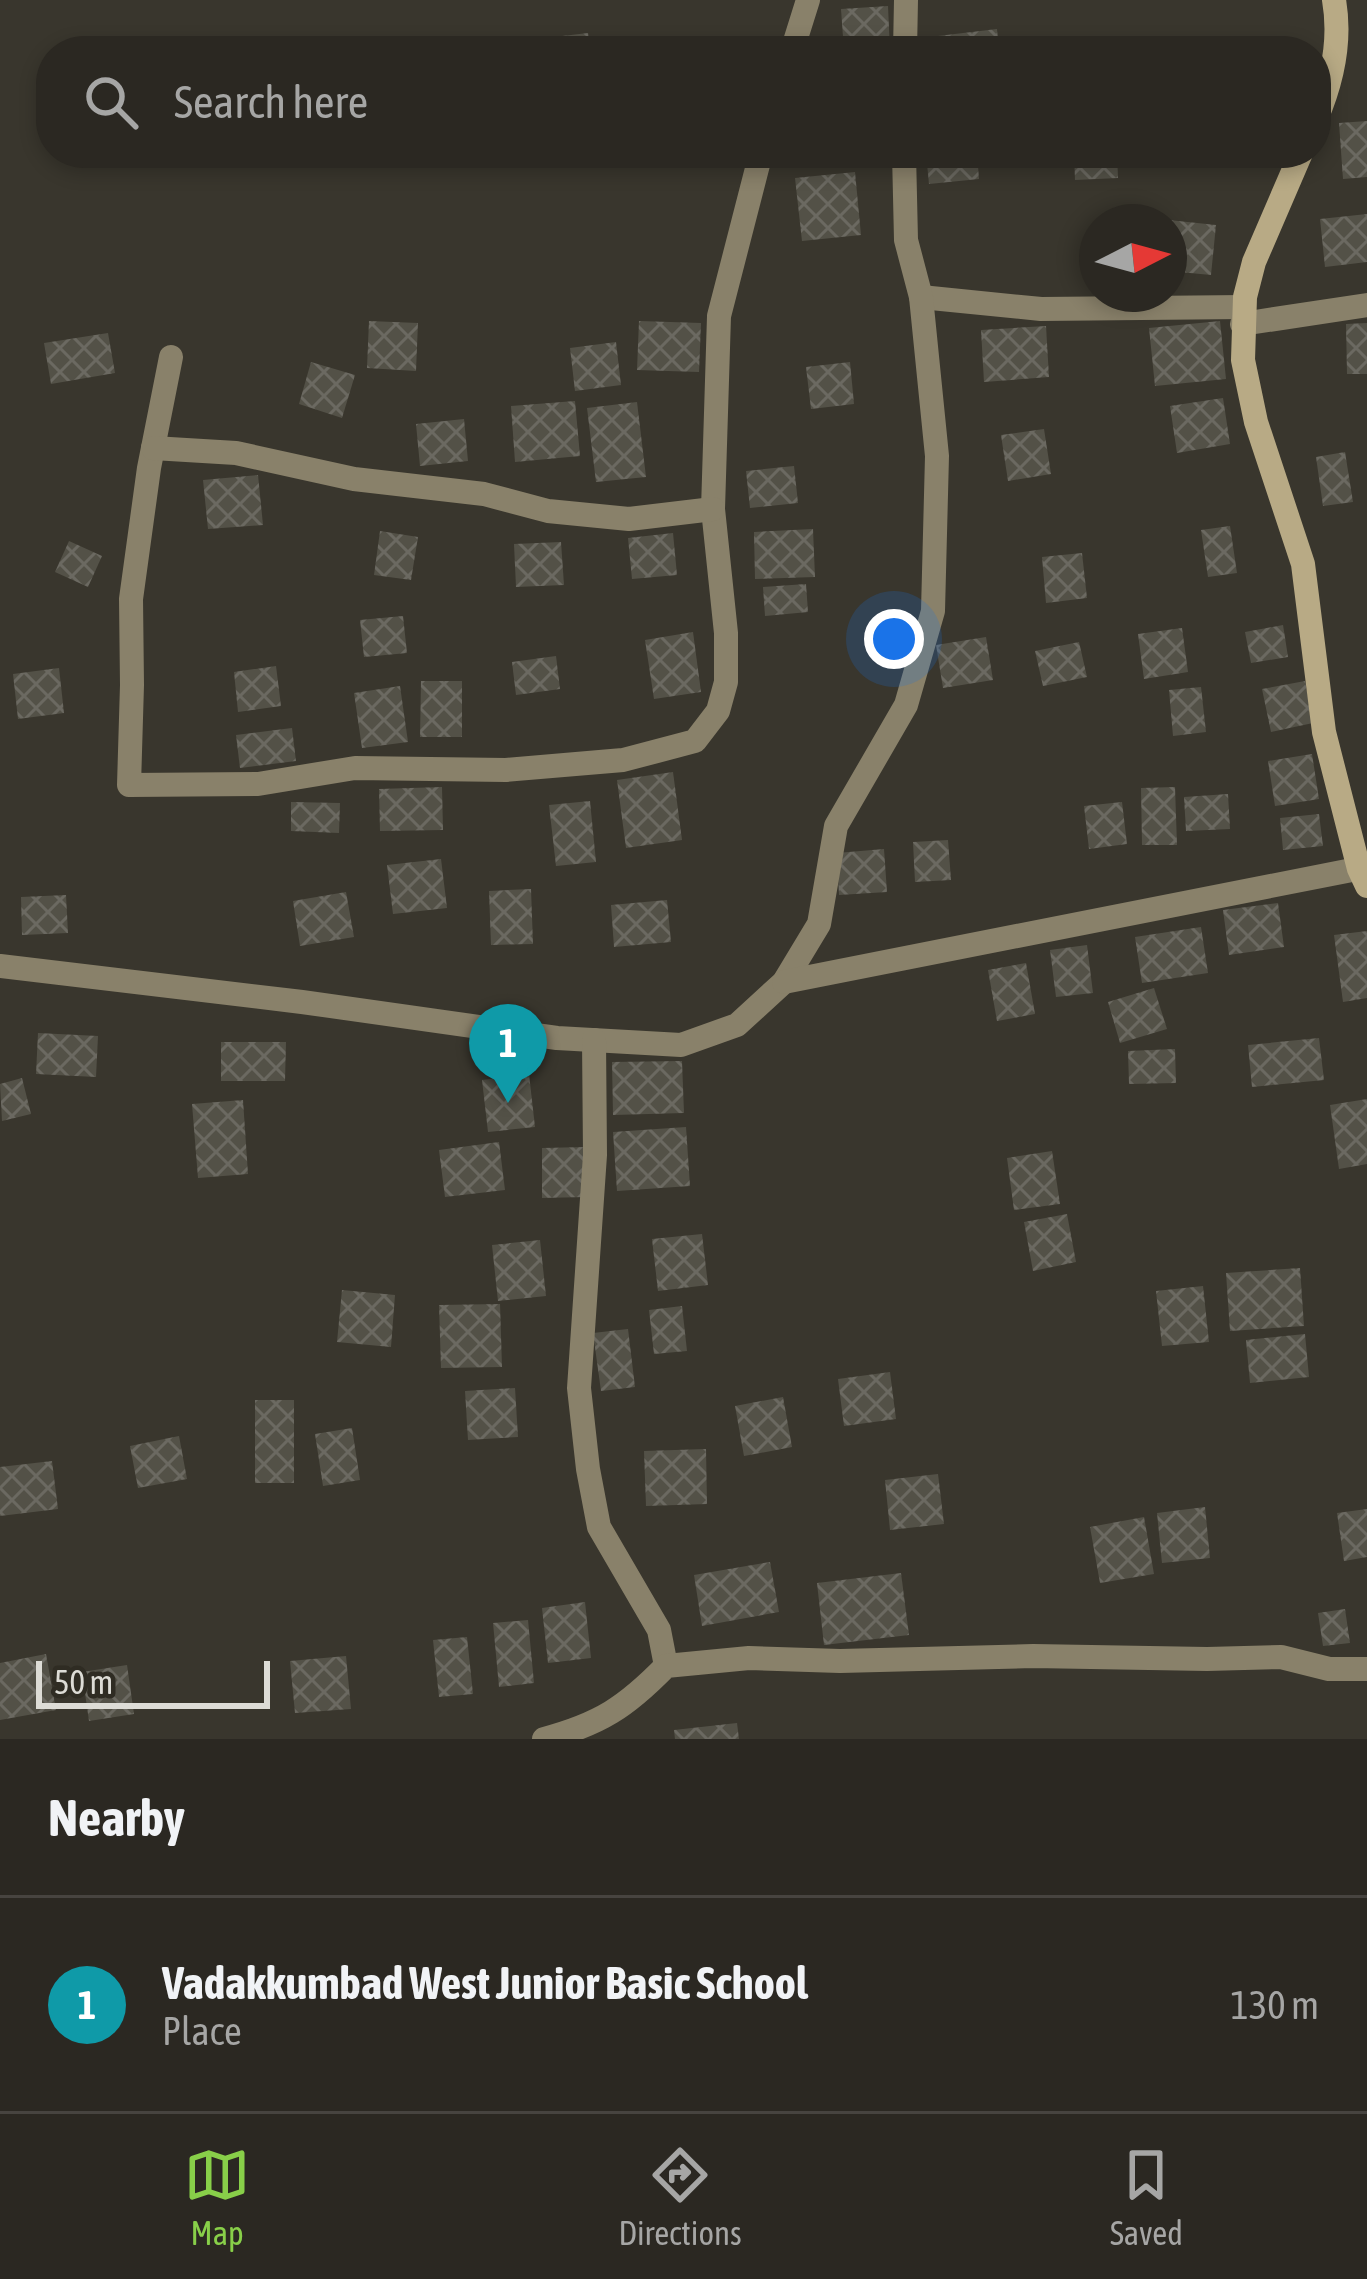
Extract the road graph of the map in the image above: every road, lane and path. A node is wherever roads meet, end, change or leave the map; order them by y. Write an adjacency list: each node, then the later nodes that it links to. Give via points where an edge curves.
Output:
1 (808, 0): 4 (street)
2 (906, 0): 5 (street)
3 (1334, 0): 6 (main road)
4 (797, 36)
5 (905, 36)
6 (1331, 77)
7 (757, 168): 15 (street, via 719,316)
8 (904, 168): 10 (street, via 906,240)
9 (1295, 168): 12 (main road, via 1254,262)
10 (921, 297): 12 (street); 18 (street, via 937,456 933,611 907,705 836,826 818,924)
11 (1367, 305): 12 (street)
12 (1243, 315): 16 (main road, via 1256,422 1303,564 1324,732)
13 (171, 357): 14 (street)
14 (153, 448): 15 (street, via 236,454 548,511 629,518); 15 (street, via 131,599 129,785 258,784 355,768 506,770 623,760 695,741 718,711 726,682)
15 (713, 509)
16 (1364, 874): 18 (street)
17 (0, 966): 19 (street)
18 (784, 982): 19 (street, via 737,1025 680,1045)
19 (595, 1040): 20 (street, via 580,1388 588,1469 599,1527 659,1630)
20 (666, 1666): 21 (street, via 749,1658 1281,1657); 22 (street, via 635,1697 584,1728)
21 (1367, 1669)
22 (544, 1739)

